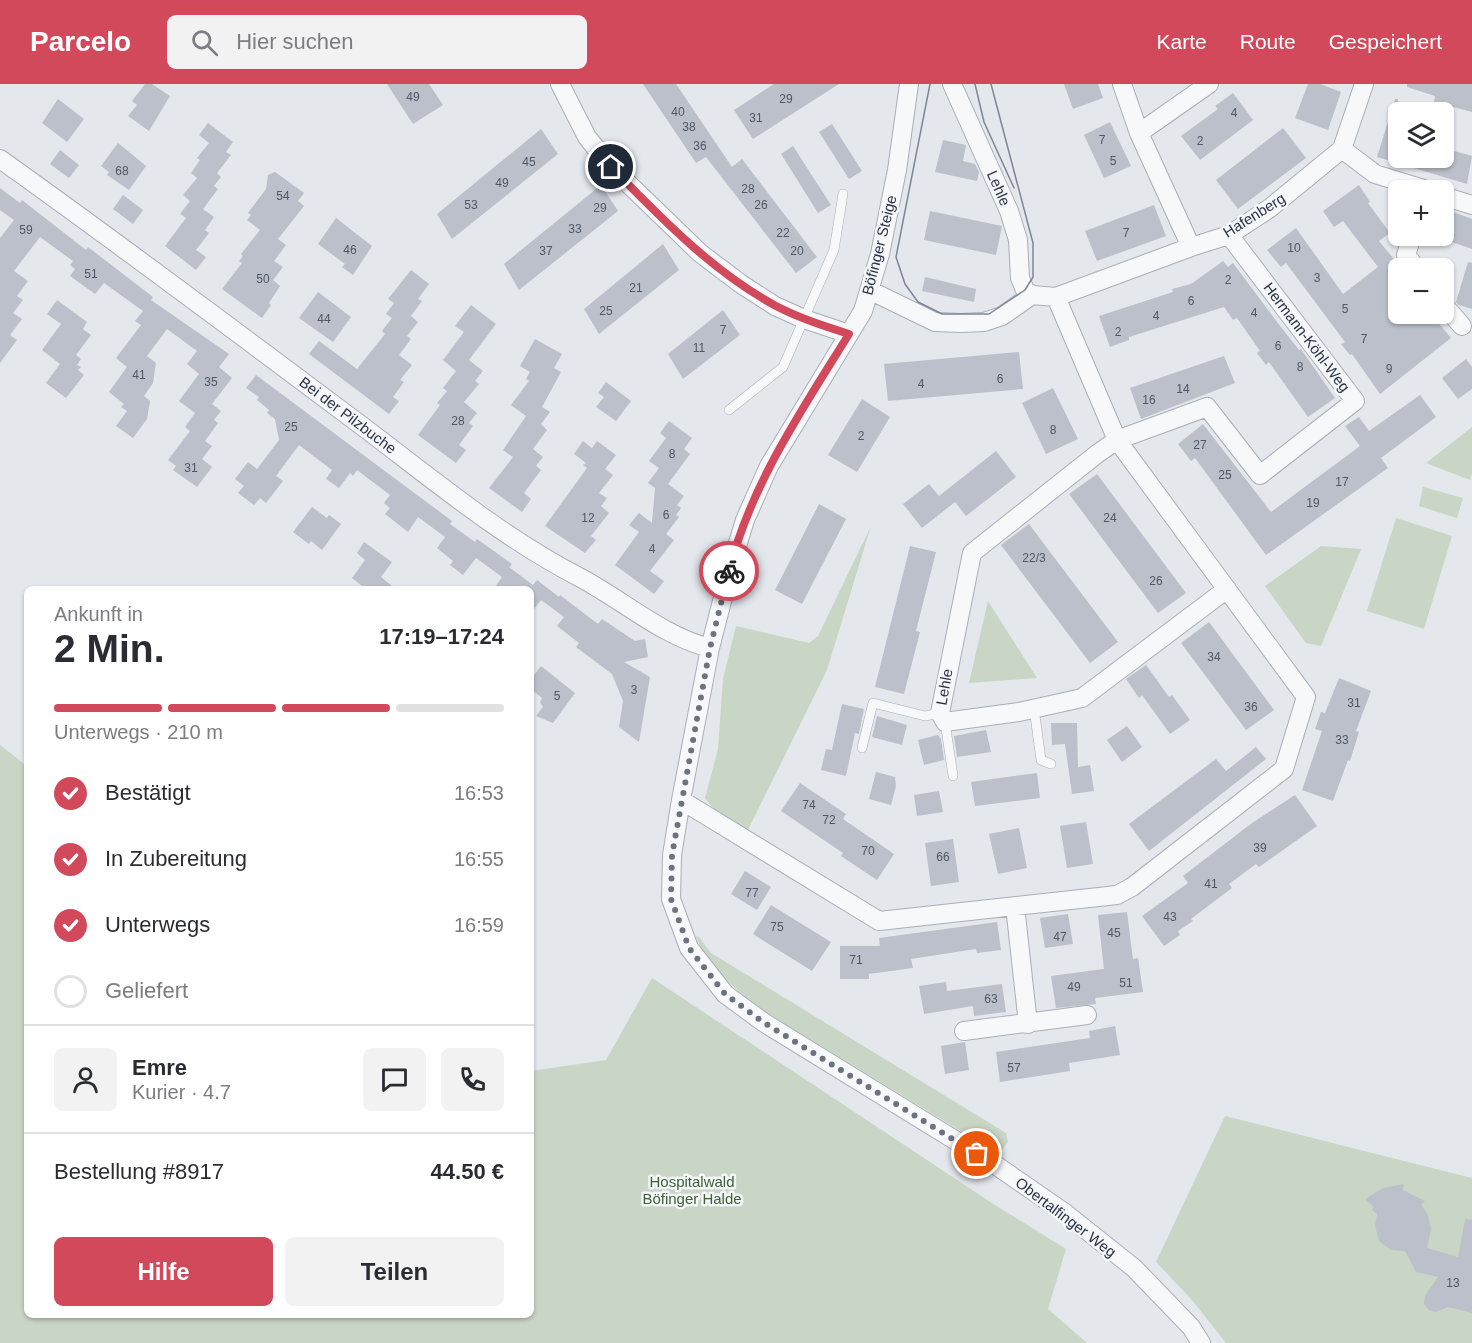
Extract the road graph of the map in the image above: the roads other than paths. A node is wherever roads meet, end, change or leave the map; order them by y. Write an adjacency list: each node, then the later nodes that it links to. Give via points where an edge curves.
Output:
1 (560, 84): 20 (street, via 587,137 640,197 700,253 741,284)
2 (909, 84): 16 (street, Böfinger Steige, via 880,254)
3 (952, 84): 17 (street, Lehle, via 1009,211 1018,240 1020,278)
4 (1122, 84): 7 (street)
5 (1209, 84): 7 (street)
6 (1364, 84): 8 (street)
7 (1139, 133): 15 (street)
8 (1342, 149): 10 (street, via 1375,174); 14 (street, Hafenberg, via 1270,208)
9 (0, 159): 26 (street, Bei der Pilzbuche, via 508,535 646,618 693,644)
10 (1394, 180)
11 (843, 194): 20 (lane, via 834,250)
12 (1454, 199): 13 (street)
13 (1472, 205)
14 (1229, 235): 15 (street, Hafenberg); 24 (street, Hermann-Köhl-Weg, via 1355,400 1260,475 1207,407)
15 (1191, 246): 18 (street, Hafenberg)
16 (868, 290): 17 (street, via 935,322 962,323 1002,316); 22 (street, Böfinger Steige, via 863,311)
17 (1032, 295): 18 (street)
18 (1056, 297): 24 (street)
19 (1454, 317): 21 (street)
20 (804, 319): 22 (street); 23 (lane, via 783,367)
21 (1462, 326)
22 (849, 334): 26 (street, Böfinger Steige, via 769,466 730,566)
23 (729, 410)
24 (1117, 440): 25 (street); 28 (street, Lehle, via 972,553)
25 (1227, 589): 27 (street, Lehle, via 1082,698); 33 (street, via 1306,697 1284,769 1117,896)
26 (710, 648): 32 (street, Böfinger Steige)
27 (1034, 708): 28 (street, Lehle); 30 (lane, via 1041,760)
28 (943, 717): 29 (lane, via 873,703); 31 (lane)
29 (862, 748)
30 (1051, 764)
31 (953, 777)
32 (681, 800): 33 (street, via 879,921); 37 (street, Obertalfinger Weg, via 672,855 671,899 689,948 725,994 1065,1213 1134,1268)
33 (1015, 906): 35 (street)
34 (1087, 1015): 35 (street)
35 (1028, 1024): 36 (street)
36 (964, 1031)
37 (1202, 1343)

